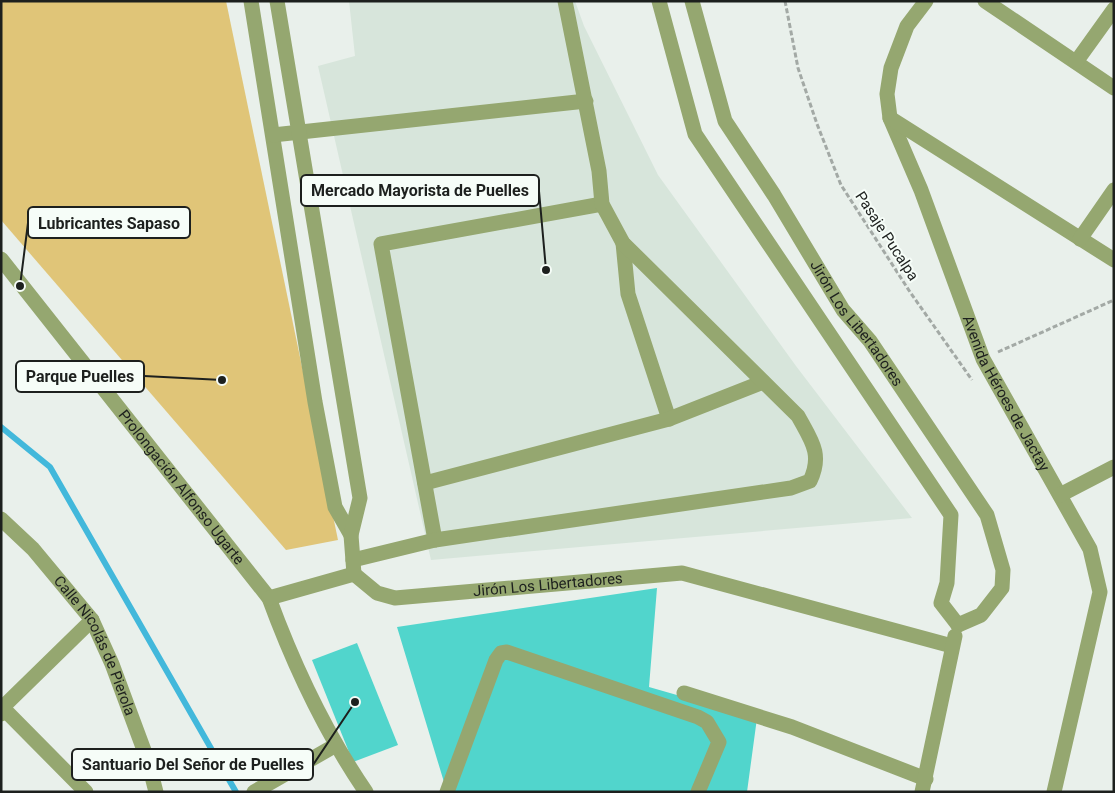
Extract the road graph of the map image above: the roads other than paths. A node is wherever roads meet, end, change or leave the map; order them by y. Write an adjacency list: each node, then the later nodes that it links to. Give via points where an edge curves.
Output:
1 (251, 1): 14 (street)
2 (277, 1): 13 (street)
3 (565, 1): 11 (street)
4 (659, 1): 32 (street, Jirón Los Libertadores, via 695,134 951,515 947,583 941,603)
5 (692, 1): 32 (street, Jirón Los Libertadores, via 725,121 844,310 870,341 987,516 1003,570 1002,588 981,615)
6 (926, 1): 12 (street, Avenida Héroes de Jactay, via 908,26 891,68 887,94)
7 (984, 1): 9 (street)
8 (1114, 9): 9 (street)
9 (1076, 62): 10 (street)
10 (1114, 88)
11 (586, 101): 13 (street); 16 (street)
12 (890, 118): 17 (street); 25 (street, Avenida Héroes de Jactay, via 922,190 983,359)
13 (298, 130): 14 (street); 27 (street, via 360,498)
14 (273, 135): 27 (street, via 335,507)
15 (1114, 190): 17 (street)
16 (602, 204): 18 (street); 24 (street, via 381,244)
17 (1080, 239): 20 (street)
18 (624, 243): 21 (street); 22 (street, via 628,294)
19 (1, 259): 30 (street, Prolongación Alfonso Ugarte)
20 (1114, 260)
21 (763, 382): 22 (street); 28 (street, via 798,416 813,445 817,467 810,481 791,488)
22 (669, 419): 24 (street)
23 (1114, 467): 25 (street)
24 (425, 483): 28 (street)
25 (1060, 495): 44 (street, Avenida Héroes de Jactay, via 1090,549 1100,592)
26 (1, 519): 31 (street, Calle Nicolás de Pierola, via 33,549)
27 (351, 535): 29 (street)
28 (435, 540): 29 (street)
29 (353, 567): 30 (street); 33 (street, Jirón Los Libertadores, via 377,593 396,598 682,573)
30 (269, 598): 36 (street, Prolongación Alfonso Ugarte, via 293,662)
31 (92, 620): 35 (street); 39 (street, Calle Nicolás de Pierola, via 112,664 148,761)
32 (958, 625): 33 (street)
33 (952, 646): 37 (street)
34 (684, 693): 37 (street, via 792,727)
35 (2, 709): 38 (street)
36 (336, 745): 40 (street); 41 (street, Prolongación Alfonso Ugarte)
37 (924, 786)
38 (86, 792)
39 (156, 792)
40 (254, 792)
41 (366, 792)
42 (447, 792): 43 (street, via 496,660 501,653 507,652 698,716 707,722 719,742)
43 (698, 792)
44 (1054, 792)

